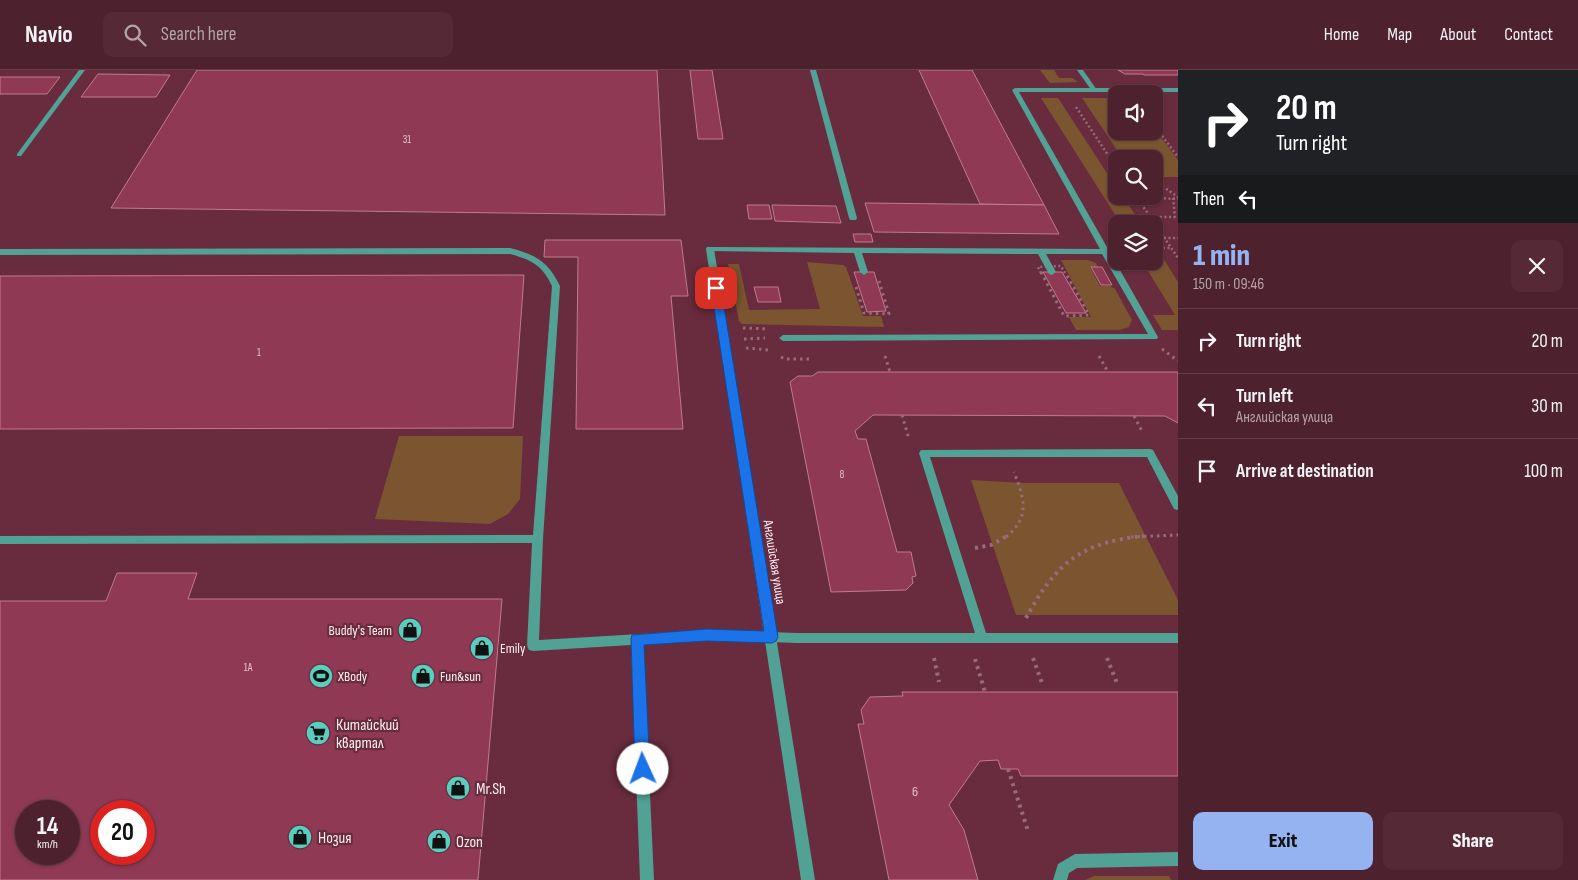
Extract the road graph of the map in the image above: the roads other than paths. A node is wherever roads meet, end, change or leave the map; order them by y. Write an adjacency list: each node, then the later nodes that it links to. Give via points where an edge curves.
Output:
1 (82, 70): 6 (street)
2 (813, 70): 7 (street)
3 (1080, 70): 4 (street)
4 (1094, 90): 5 (street); 11 (street, via 1015,90)
5 (1178, 90)
6 (19, 155)
7 (853, 218)
8 (857, 250): 9 (street); 13 (street); 18 (street, Английская улица, via 710,249)
9 (1040, 251): 11 (street); 12 (street)
10 (0, 252): 16 (street, via 510,251 534,257 550,273 556,286)
11 (1105, 252): 14 (street, via 1154,337)
12 (1050, 269)
13 (864, 272)
14 (783, 338)
15 (1178, 506): 19 (street, via 1150,453 924,453)
16 (538, 539): 17 (street); 21 (street, via 533,646)
17 (0, 540)
18 (772, 637): 19 (street); 21 (street, via 707,635); 24 (street, Английская улица)
19 (982, 638): 20 (street)
20 (1178, 638)
21 (637, 639): 23 (street)
22 (1178, 859): 25 (street, via 1075,861 1064,869)
23 (648, 880)
24 (808, 880)
25 (1060, 880)

